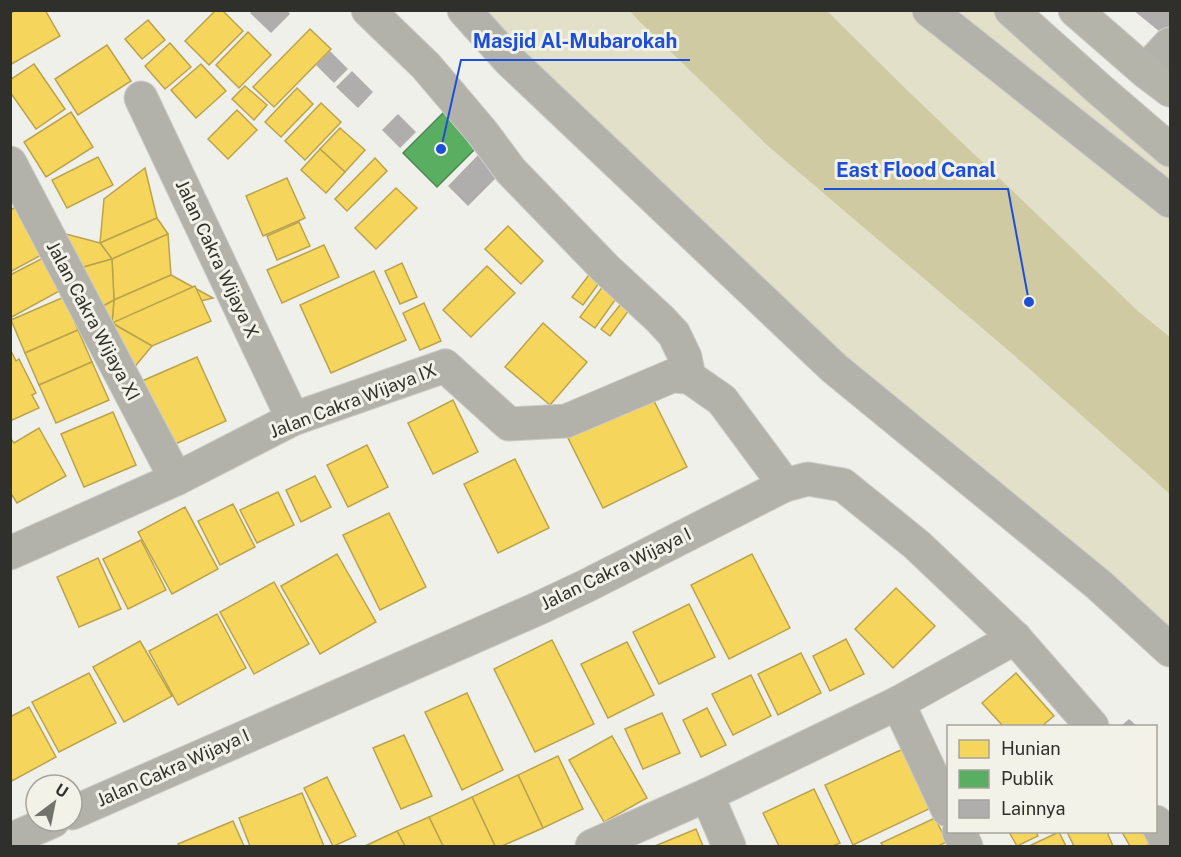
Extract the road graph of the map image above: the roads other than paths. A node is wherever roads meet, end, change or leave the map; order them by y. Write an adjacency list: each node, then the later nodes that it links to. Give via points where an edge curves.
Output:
1 (368, 10): 12 (street, via 426,66 511,171 674,334)
2 (464, 10): 18 (street, via 509,60 834,368 1099,585)
3 (929, 10): 11 (street)
4 (1011, 10): 9 (main road)
5 (1075, 10): 7 (main road)
6 (1170, 44): 7 (street)
7 (1158, 81)
8 (141, 98): 13 (street, Jalan Cakra Wijaya X)
9 (1170, 150)
10 (10, 163): 14 (street, Jalan Cakra Wijaya XI)
11 (1170, 201)
12 (689, 377): 13 (street, Jalan Cakra Wijaya IX, via 672,376 566,422 509,424 445,366); 15 (street, via 722,400)
13 (293, 420): 14 (street, Jalan Cakra Wijaya IX)
14 (176, 479): 16 (street, Jalan Cakra Wijaya IX)
15 (785, 484): 17 (street, Jalan Cakra Wijaya I, via 807,479 843,485 917,544); 22 (street, Jalan Cakra Wijaya I, via 537,609)
16 (10, 553)
17 (1015, 638): 19 (street); 20 (street, Jalan Cakra Wijaya I)
18 (1170, 650)
19 (898, 703): 21 (street); 23 (street)
20 (1091, 725)
21 (707, 795): 27 (street); 28 (street)
22 (84, 808)
23 (947, 808)
24 (1157, 825): 29 (street)
25 (26, 833): 26 (street)
26 (10, 840)
27 (592, 846)
28 (729, 846)
29 (1169, 846)

